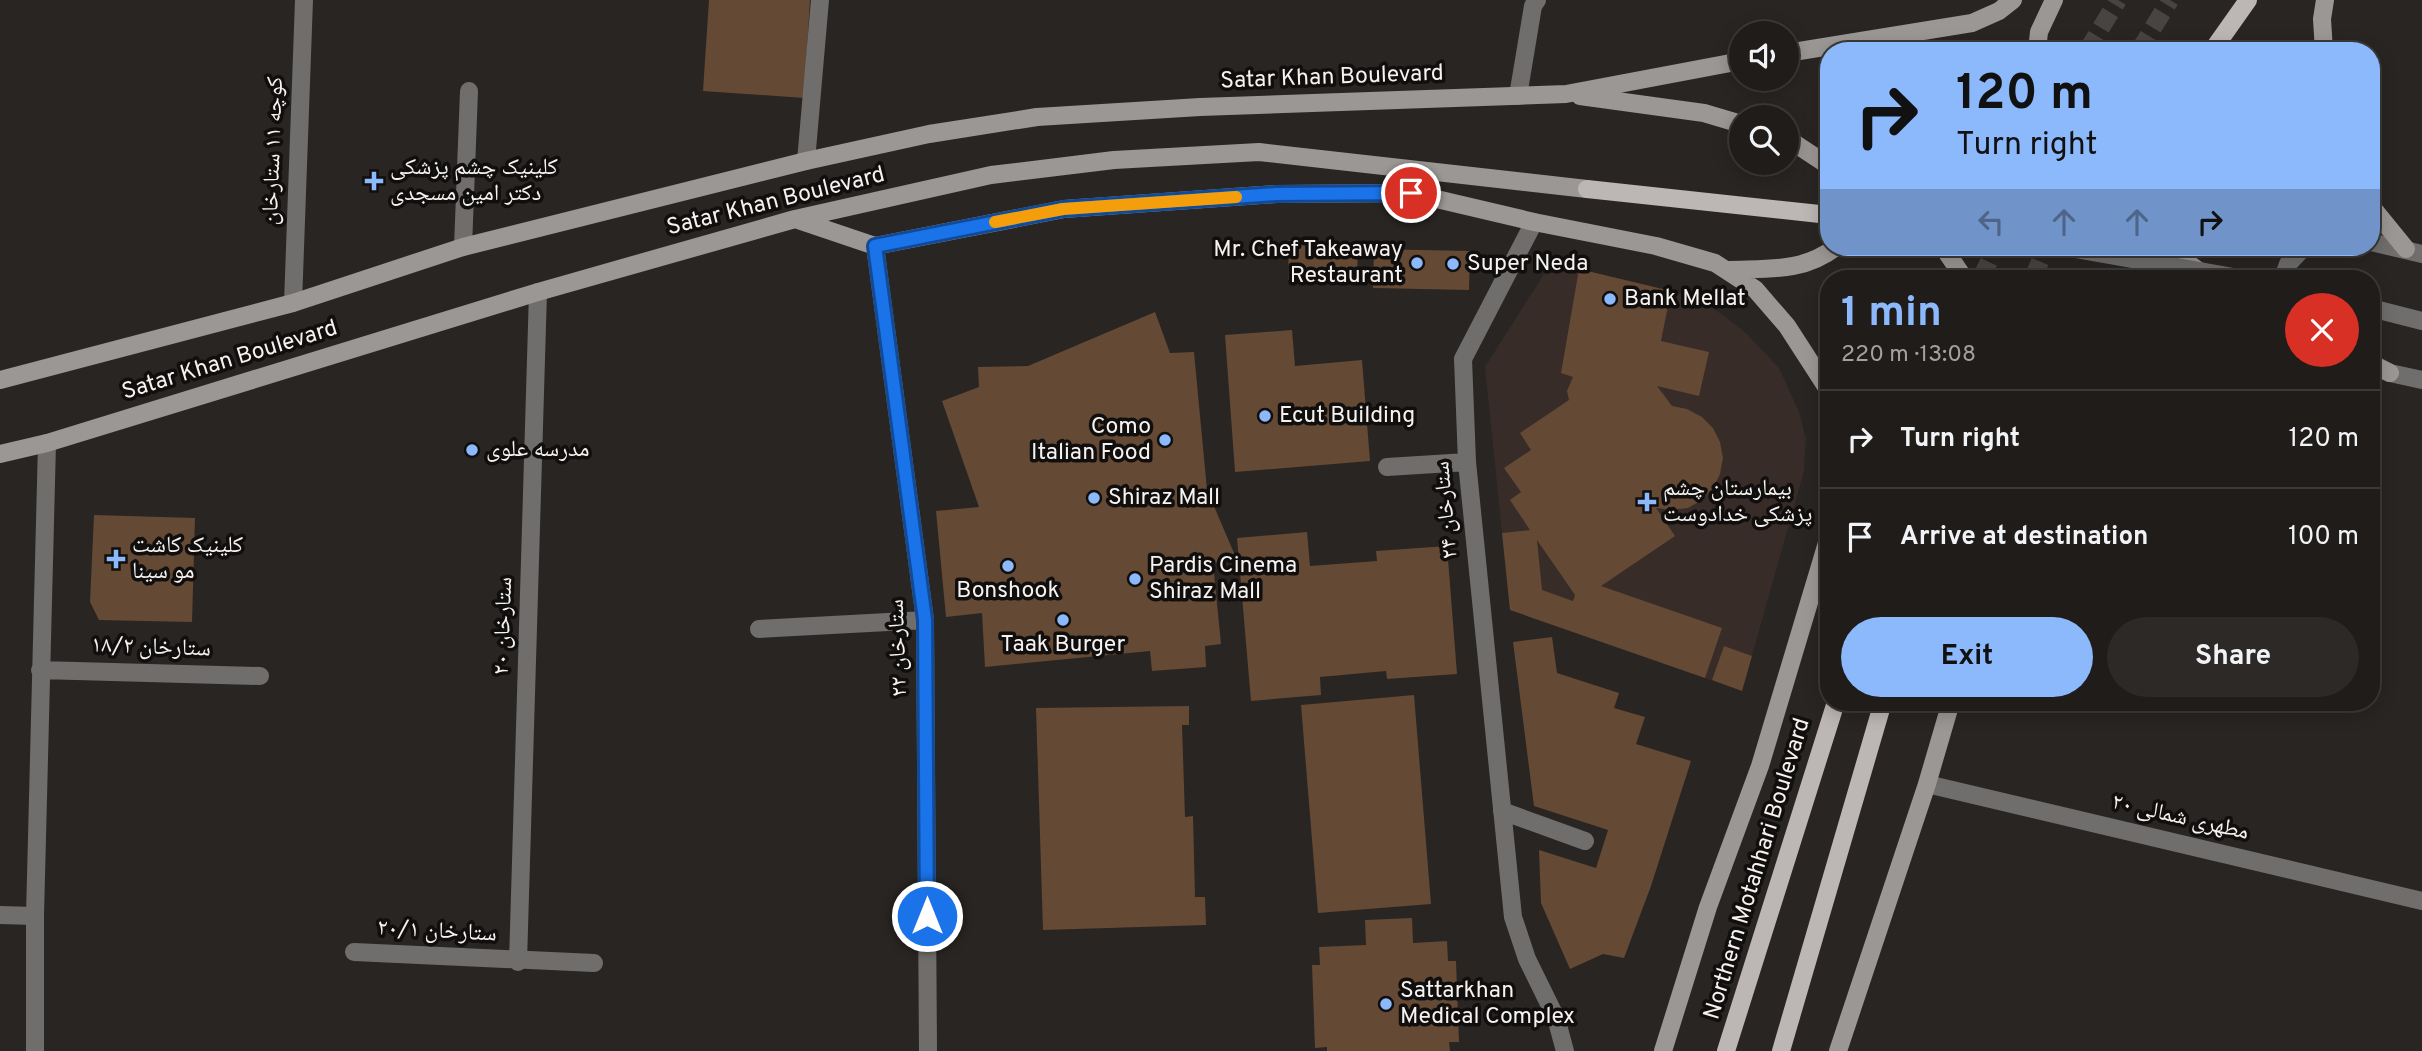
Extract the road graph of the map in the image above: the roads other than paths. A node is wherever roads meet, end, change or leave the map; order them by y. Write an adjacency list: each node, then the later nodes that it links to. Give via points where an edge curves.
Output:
1 (304, 0): 39 (street, کوچه ۱۱ ستارخان)
2 (820, 0): 23 (street)
3 (1537, 0): 17 (street)
4 (2013, 0): 8 (main road, via 1972,23)
5 (2054, 0): 9 (main road)
6 (2248, 0): 10 (main road)
7 (2325, 0): 11 (main road)
8 (1855, 42)
9 (2038, 42)
10 (2218, 42)
11 (2322, 42)
12 (1820, 48): 13 (main road)
13 (1799, 51)
14 (1729, 63): 16 (main road)
15 (469, 91): 30 (street)
16 (1566, 94): 17 (main road, Satar Khan Boulevard); 18 (main road)
17 (1518, 96): 23 (main road, Satar Khan Boulevard, via 1037,117 929,134)
18 (1729, 120)
19 (1799, 141): 21 (main road)
20 (1799, 146): 22 (main road)
21 (1820, 148)
22 (1820, 160)
23 (806, 161): 30 (main road, Satar Khan Boulevard)
24 (1820, 214): 26 (main road, Satar Khan Boulevard, via 1259,152 1114,160 991,175)
25 (2380, 215): 31 (main road)
26 (795, 219): 29 (main road); 38 (main road, Satar Khan Boulevard)
27 (1534, 222): 29 (main road, via 1411,193 1276,194 1063,209); 35 (main road, via 1656,246); 50 (street, ۲۴ ستارخان, via 1463,359)
28 (2380, 244): 31 (street)
29 (875, 246): 53 (street, ۲۲ ستارخان)
30 (463, 247): 39 (main road, Satar Khan Boulevard)
31 (2414, 251)
32 (1825, 256): 35 (main road, via 1797,267)
33 (2115, 256): 36 (street, bridge)
34 (2179, 256): 37 (main road)
35 (1726, 270): 45 (main road, via 1755,289)
36 (2194, 270)
37 (2199, 270)
38 (538, 292): 48 (main road, Satar Khan Boulevard); 67 (street, ۲۰ ستارخان)
39 (293, 303): 46 (main road, Satar Khan Boulevard)
40 (2380, 310): 41 (street)
41 (2422, 321)
42 (2380, 368): 44 (main road)
43 (2380, 371): 44 (main road)
44 (2390, 373): 47 (street)
45 (1820, 378)
46 (0, 380)
47 (2422, 380)
48 (47, 443): 49 (main road, Satar Khan Boulevard); 55 (street)
49 (0, 454)
50 (1467, 462): 51 (street); 61 (street, ۲۴ ستارخان)
51 (1387, 467)
52 (1820, 566): 72 (main road, via 1760,766 1708,906)
53 (925, 620): 54 (street); 70 (street, ۲۲ ستارخان)
54 (759, 629)
55 (40, 670): 56 (street, ۱۸/۲ ستارخان); 65 (street)
56 (260, 676)
57 (1833, 711): 73 (main road, Northern Motahhari Boulevard)
58 (1880, 711): 74 (main road)
59 (1948, 711): 60 (main road)
60 (1927, 784): 63 (street, ۲۰ مطهری شمالی); 75 (main road)
61 (1502, 811): 62 (street); 71 (street, ۲۴ ستارخان, via 1513,917 1527,959 1556,1018)
62 (1585, 841)
63 (2422, 901)
64 (0, 915): 65 (street)
65 (35, 916): 69 (street)
66 (354, 952): 67 (street, ۲۰/۱ ستارخان)
67 (518, 961): 68 (street, ۲۰/۱ ستارخان)
68 (594, 964)
69 (35, 1051)
70 (928, 1051)
71 (1565, 1051)
72 (1663, 1051)
73 (1726, 1051)
74 (1781, 1051)
75 (1838, 1051)

